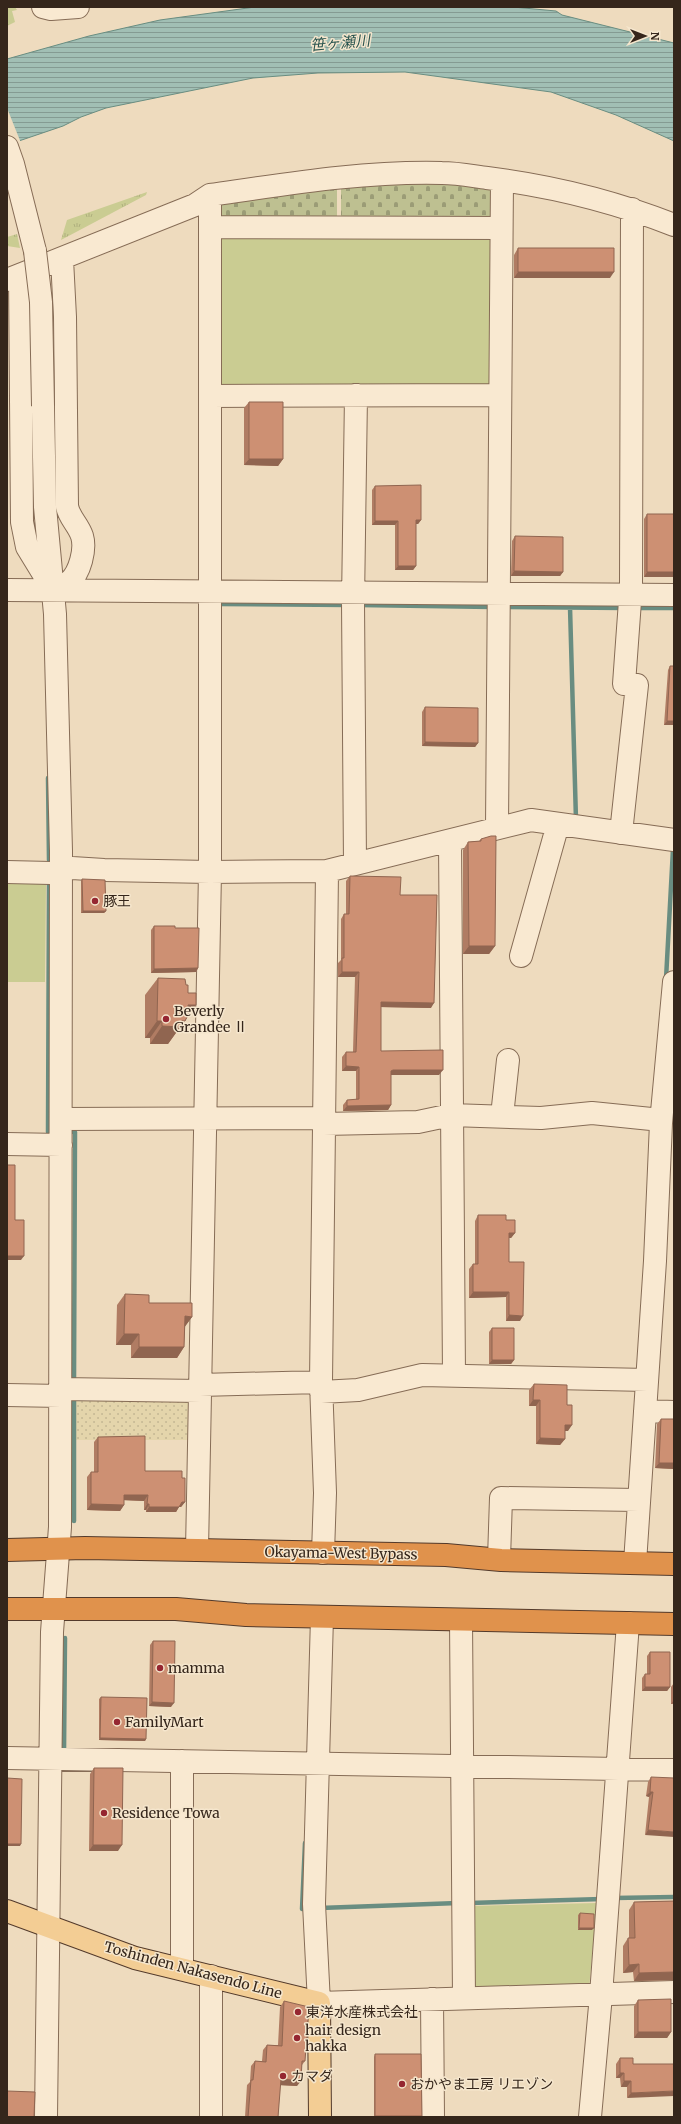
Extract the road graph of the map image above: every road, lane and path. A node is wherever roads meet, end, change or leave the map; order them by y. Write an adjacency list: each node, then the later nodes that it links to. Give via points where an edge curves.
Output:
1 (43, 7): 2 (street)
2 (78, 7)
3 (7, 147): 16 (street, bridge, via 30,227 41,302 45,507)
4 (502, 180): 5 (street, via 444,173 339,176); 6 (street, via 568,191); 9 (street)
5 (210, 194): 8 (street); 10 (street, via 195,206)
6 (632, 209): 7 (street); 21 (street)
7 (674, 225)
8 (210, 227): 9 (street); 14 (street)
9 (501, 228): 13 (street)
10 (62, 260): 11 (street); 16 (street, via 67,506 69,515 82,534 82,552 73,578)
11 (14, 278): 16 (street, via 22,522 27,546)
12 (356, 395): 13 (street); 14 (street); 19 (street)
13 (499, 395): 20 (street)
14 (210, 396): 17 (street)
15 (7, 590): 16 (street)
16 (53, 591): 17 (street); 28 (street)
17 (210, 591): 19 (street); 31 (street)
18 (674, 594): 21 (street)
19 (353, 601): 20 (street); 27 (street)
20 (498, 602): 21 (street); 23 (street)
21 (630, 603): 24 (street, via 624,684 637,685)
22 (570, 826): 23 (street, via 531,820); 24 (street); 32 (street)
23 (497, 828): 26 (street)
24 (621, 833): 25 (street)
25 (674, 840)
26 (450, 841): 27 (street); 35 (street)
27 (355, 863): 29 (street)
28 (61, 871): 30 (street); 31 (street, via 72,868); 38 (street)
29 (327, 871): 31 (street); 39 (street)
30 (7, 872)
31 (210, 872): 37 (street)
32 (521, 956)
33 (674, 982): 40 (street)
34 (508, 1060): 36 (street)
35 (451, 1115): 36 (street); 39 (street, via 418,1122); 43 (street)
36 (502, 1116): 40 (street, via 541,1118 592,1113)
37 (206, 1118): 38 (street); 39 (street); 46 (street)
38 (60, 1119): 42 (street)
39 (319, 1120): 45 (street)
40 (661, 1125): 44 (street, via 655,1261)
41 (7, 1144): 42 (street)
42 (61, 1145): 47 (street)
43 (454, 1375): 44 (street); 45 (street, via 422,1375 358,1390)
44 (642, 1380): 49 (street)
45 (317, 1384): 46 (street); 55 (street, via 325,1493)
46 (200, 1388): 47 (street); 54 (street)
47 (67, 1391): 48 (street); 52 (street)
48 (7, 1395)
49 (645, 1411): 50 (street); 51 (street)
50 (674, 1412)
51 (634, 1500): 56 (street, via 501,1498); 57 (street)
52 (58, 1549): 53 (highway, Okayama-West Bypass); 54 (highway, Okayama-West Bypass); 60 (street)
53 (7, 1550)
54 (198, 1550): 55 (highway, Okayama-West Bypass)
55 (324, 1553): 56 (highway, Okayama-West Bypass, via 446,1555)
56 (499, 1559): 57 (highway, Okayama-West Bypass)
57 (635, 1563): 58 (highway, Okayama-West Bypass)
58 (674, 1564)
59 (7, 1609): 60 (highway)
60 (54, 1609): 61 (highway, via 176,1610); 66 (street)
61 (322, 1617): 62 (highway); 67 (street)
62 (461, 1620): 63 (highway); 69 (street)
63 (628, 1623): 64 (highway); 70 (street)
64 (674, 1624)
65 (7, 1758): 66 (street)
66 (55, 1763): 68 (street); 73 (street)
67 (311, 1764): 68 (street); 69 (street); 80 (street)
68 (182, 1768): 74 (street)
69 (462, 1768): 70 (street); 78 (street)
70 (614, 1769): 71 (street); 77 (street, via 609,1897)
71 (674, 1770)
72 (7, 1911): 73 (main road, Toshinden Nakasendo Line)
73 (48, 1927): 74 (main road, Toshinden Nakasendo Line, via 136,1958); 81 (street)
74 (182, 1968): 75 (main road, Toshinden Nakasendo Line)
75 (211, 1976): 80 (main road, Toshinden Nakasendo Line); 82 (street)
76 (674, 1992): 77 (street)
77 (596, 1995): 78 (street); 85 (street)
78 (464, 1998): 79 (street)
79 (432, 1999): 80 (street); 84 (street)
80 (319, 2003): 83 (main road)
81 (46, 2117)
82 (211, 2117)
83 (320, 2117)
84 (433, 2117)
85 (590, 2117)

